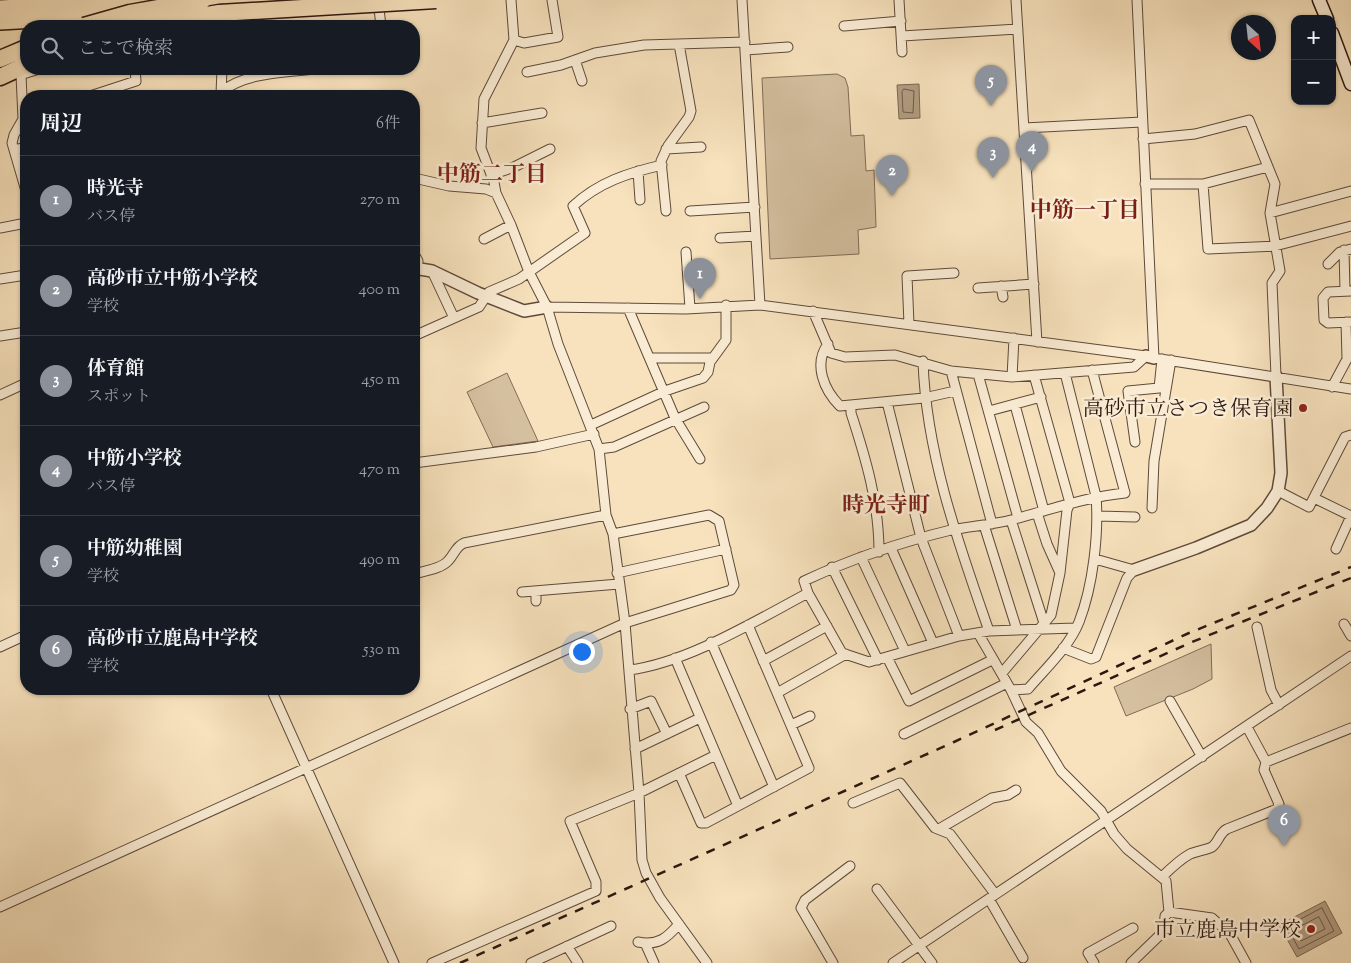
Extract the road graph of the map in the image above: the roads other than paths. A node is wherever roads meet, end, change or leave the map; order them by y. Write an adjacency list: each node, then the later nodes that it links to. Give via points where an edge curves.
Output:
1 (160, 0): 13 (highway)
2 (203, 0): 18 (highway, bridge)
3 (366, 0): 15 (highway)
4 (378, 0): 21 (street)
5 (436, 0): 19 (highway, bridge, via 219,13)
6 (512, 0): 28 (street)
7 (552, 0): 28 (street, via 558,37 524,43)
8 (742, 0): 31 (street)
9 (899, 0): 23 (street)
10 (1016, 0): 26 (street)
11 (1137, 0): 53 (street)
12 (1319, 0): 16 (main road)
13 (50, 2): 14 (highway)
14 (0, 8)
15 (222, 9): 17 (highway); 20 (street)
16 (1327, 10)
17 (34, 20)
18 (105, 20)
19 (178, 20)
20 (222, 20)
21 (380, 20)
22 (20, 21): 24 (highway)
23 (901, 21): 25 (street); 27 (street)
24 (0, 22)
25 (844, 26)
26 (1018, 30): 27 (street); 56 (street)
27 (902, 36): 34 (street)
28 (514, 40): 54 (street, via 484,99)
29 (680, 44): 31 (street); 36 (street, via 644,45 595,53); 62 (street, via 691,111)
30 (1336, 44): 47 (main road)
31 (745, 46): 32 (street); 74 (street)
32 (788, 47)
33 (20, 50): 35 (highway)
34 (902, 52)
35 (0, 58)
36 (575, 60): 39 (street); 45 (street)
37 (20, 71): 44 (highway)
38 (20, 72): 46 (street)
39 (527, 72)
40 (24, 75): 48 (street)
41 (136, 75): 49 (street, via 136,81)
42 (222, 75): 50 (street)
43 (263, 75): 51 (street, via 232,83)
44 (0, 77)
45 (582, 81)
46 (0, 84)
47 (1351, 84)
48 (24, 90)
49 (108, 90)
50 (221, 90)
51 (225, 90)
52 (542, 113): 54 (street)
53 (1142, 122): 56 (street); 57 (street)
54 (482, 123): 67 (street, via 481,148)
55 (20, 124): 61 (street, via 14,135)
56 (1024, 128): 97 (street)
57 (1143, 139): 64 (street, via 1195,134 1250,120); 69 (street)
58 (701, 147): 62 (street)
59 (20, 148): 61 (street)
60 (550, 149): 67 (street)
61 (14, 150): 65 (street)
62 (666, 150): 63 (street)
63 (662, 165): 66 (street); 75 (street)
64 (1268, 167): 70 (street); 77 (street, via 1275,184)
65 (20, 170)
66 (638, 171): 73 (street); 93 (street, via 603,183 573,206 585,234)
67 (491, 175): 72 (street)
68 (420, 179): 72 (street)
69 (1145, 184): 70 (street); 120 (street)
70 (1203, 184): 85 (street, via 1208,249)
71 (1351, 191): 77 (street)
72 (496, 193): 79 (street)
73 (640, 200)
74 (755, 207): 76 (street, via 703,215); 82 (street)
75 (666, 211)
76 (690, 211)
77 (1270, 213): 85 (street)
78 (20, 224): 81 (street)
79 (511, 225): 84 (street); 93 (street)
80 (1351, 226): 85 (street)
81 (0, 228)
82 (756, 236): 83 (street); 104 (street)
83 (720, 238)
84 (484, 239)
85 (1275, 246): 128 (street, via 1280,270 1272,283)
86 (1347, 249): 88 (street); 100 (street)
87 (686, 252): 91 (street)
88 (1328, 264)
89 (698, 268): 91 (street)
90 (420, 269): 92 (street)
91 (687, 269): 107 (street)
92 (432, 271): 101 (street); 109 (street)
93 (529, 272): 101 (street); 105 (street)
94 (954, 274): 111 (street, via 907,276)
95 (20, 276): 96 (street)
96 (0, 279)
97 (1034, 284): 98 (street); 116 (street)
98 (1002, 286): 99 (street); 102 (street)
99 (978, 288)
100 (1348, 291): 110 (street, via 1328,292 1323,298 1324,320 1328,324)
101 (486, 296): 105 (street, via 524,311); 109 (street, via 479,307)
102 (1003, 297)
103 (726, 305): 104 (street); 107 (street); 119 (street, via 726,340)
104 (760, 305): 108 (street)
105 (547, 307): 106 (street); 143 (street, via 558,344)
106 (628, 308): 107 (street); 118 (street)
107 (690, 308)
108 (814, 311): 111 (street); 117 (street)
109 (454, 318): 113 (street)
110 (1348, 322): 130 (street, via 1347,360)
111 (909, 324): 115 (street)
112 (20, 333): 114 (street)
113 (420, 333)
114 (0, 336)
115 (1014, 338): 116 (street); 127 (street)
116 (1037, 342): 120 (street)
117 (828, 344): 121 (street, via 831,353 845,357 895,355); 138 (street, via 820,362 825,382 840,406)
118 (650, 358): 119 (street); 132 (street)
119 (712, 358): 132 (street, via 703,378)
120 (1158, 358): 122 (street, via 1134,367); 128 (street); 146 (street, via 1159,388 1128,391); 154 (street)
121 (923, 362): 123 (street); 136 (street)
122 (1092, 370): 124 (street); 151 (street, via 1125,493)
123 (950, 371): 125 (street); 133 (street)
124 (1065, 373): 126 (street); 151 (street)
125 (978, 374): 127 (street); 141 (street)
126 (1034, 375): 127 (street); 135 (street)
127 (1012, 376)
128 (1276, 376): 130 (street); 150 (street, via 1281,472)
129 (20, 386): 134 (street)
130 (1332, 387): 131 (street)
131 (1351, 389)
132 (665, 391): 142 (street); 143 (street)
133 (955, 391): 136 (street); 161 (street)
134 (0, 396)
135 (1041, 397): 139 (street); 153 (street)
136 (924, 398): 137 (street); 162 (street)
137 (887, 402): 138 (street); 164 (street)
138 (851, 405): 168 (street, via 869,469 879,527)
139 (1015, 405): 141 (street); 155 (street)
140 (704, 407): 142 (street)
141 (988, 411): 160 (street)
142 (676, 419): 147 (street, via 614,447); 148 (street)
143 (591, 425): 144 (street)
144 (594, 434): 147 (street); 149 (street, via 536,447)
145 (1351, 435): 152 (street, via 1345,437)
146 (1135, 442)
147 (599, 449): 156 (street)
148 (700, 459)
149 (420, 462)
150 (1278, 492): 152 (street, via 1309,507); 172 (street, via 1251,525)
151 (1096, 496): 153 (street); 157 (street)
152 (1314, 498): 158 (street)
153 (1070, 503): 155 (street); 175 (street)
154 (1152, 508)
155 (1040, 512): 160 (street); 175 (street, via 1047,544)
156 (606, 515): 163 (street); 173 (street, via 464,543 458,545 448,561)
157 (1098, 516): 159 (street); 170 (street)
158 (1351, 516): 167 (street)
159 (1135, 517)
160 (1014, 519): 161 (street); 185 (street)
161 (988, 525): 162 (street); 188 (street)
162 (953, 530): 164 (street); 189 (street)
163 (613, 534): 166 (street, via 708,515 719,520); 174 (street)
164 (921, 538): 165 (street); 191 (street)
165 (891, 548): 168 (street); 195 (street)
166 (726, 549): 174 (street); 181 (street, via 734,585 731,590)
167 (1336, 549)
168 (879, 552): 169 (street)
169 (861, 557): 171 (street); 198 (street)
170 (1095, 559): 172 (street); 187 (street)
171 (832, 567): 179 (street, via 804,580); 202 (street)
172 (1134, 570): 197 (street, via 1127,578 1096,657)
173 (420, 572)
174 (617, 573): 176 (street)
175 (1060, 573): 185 (street, via 1051,616)
176 (619, 584): 177 (street); 181 (street)
177 (536, 591): 178 (street); 180 (street)
178 (522, 592)
179 (808, 593): 183 (street); 184 (street)
180 (536, 601)
181 (625, 624): 205 (street); 224 (street)
182 (1344, 624): 192 (street)
183 (748, 625): 194 (street); 204 (street)
184 (827, 626): 199 (street, via 842,653); 204 (street)
185 (1042, 626): 187 (street); 188 (street); 206 (street)
186 (1257, 627): 211 (street, via 1271,690)
187 (1075, 628): 197 (street)
188 (1017, 630): 189 (street)
189 (989, 632): 190 (street)
190 (978, 633): 191 (street); 203 (street)
191 (959, 636): 195 (street)
192 (1351, 636)
193 (20, 638): 196 (street)
194 (711, 642): 201 (street); 226 (street)
195 (932, 643): 198 (street)
196 (0, 647)
197 (1063, 648): 207 (street, via 1028,689)
198 (905, 651): 202 (street)
199 (846, 654): 202 (street, via 869,662); 208 (street)
200 (1351, 656): 211 (street)
201 (675, 658): 205 (street); 214 (street)
202 (882, 658): 203 (street, via 909,701)
203 (992, 660): 206 (street)
204 (763, 662): 208 (street)
205 (629, 670): 212 (street)
206 (1002, 673): 207 (street)
207 (1009, 686): 219 (street); 231 (street, via 1026,722 1038,733 1061,771 1090,798)
208 (777, 693): 215 (street)
209 (273, 695): 224 (street)
210 (1170, 701): 222 (street)
211 (1279, 705): 216 (street)
212 (630, 709): 218 (street, via 651,701); 220 (street)
213 (810, 716): 215 (street)
214 (700, 718): 218 (street); 221 (street)
215 (791, 725): 226 (street, via 809,768)
216 (1247, 727): 222 (street); 223 (street)
217 (1351, 728): 223 (street)
218 (667, 734): 220 (street)
219 (904, 734)
220 (635, 749): 228 (street)
221 (716, 755): 225 (street); 230 (street)
222 (1202, 757): 231 (street)
223 (1266, 762): 234 (street, via 1264,770 1279,804 1277,809 1221,832 1216,844 1189,855)
224 (306, 768): 237 (street); 245 (street)
225 (679, 773): 228 (street); 230 (street, via 700,823)
226 (774, 787): 230 (street)
227 (1016, 790): 232 (street, via 992,798)
228 (639, 793): 239 (street, via 642,860 660,898); 246 (street, via 570,821 596,882 596,891)
229 (853, 803): 232 (street, via 900,783)
230 (738, 806)
231 (1107, 820): 234 (street, via 1127,848); 236 (street)
232 (939, 829): 236 (street, via 950,834)
233 (850, 866): 251 (street, via 806,900 801,908)
234 (1162, 877): 238 (street, via 1166,881)
235 (877, 890): 243 (street)
236 (992, 896): 243 (street); 244 (street)
237 (0, 906)
238 (1169, 912): 255 (street, via 1165,916 1164,931); 256 (street, via 1212,918 1230,934)
239 (679, 924): 249 (street, via 663,941 642,943); 250 (street)
240 (611, 926): 242 (street)
241 (1132, 928): 254 (street, via 1088,953)
242 (567, 946): 247 (street); 248 (street)
243 (918, 946): 252 (street); 253 (street)
244 (1023, 958)
245 (394, 963)
246 (432, 963)
247 (531, 963)
248 (578, 963)
249 (654, 963)
250 (706, 963)
251 (833, 963)
252 (893, 963)
253 (932, 963)
254 (1094, 963)
255 (1131, 963)
256 (1246, 963)

